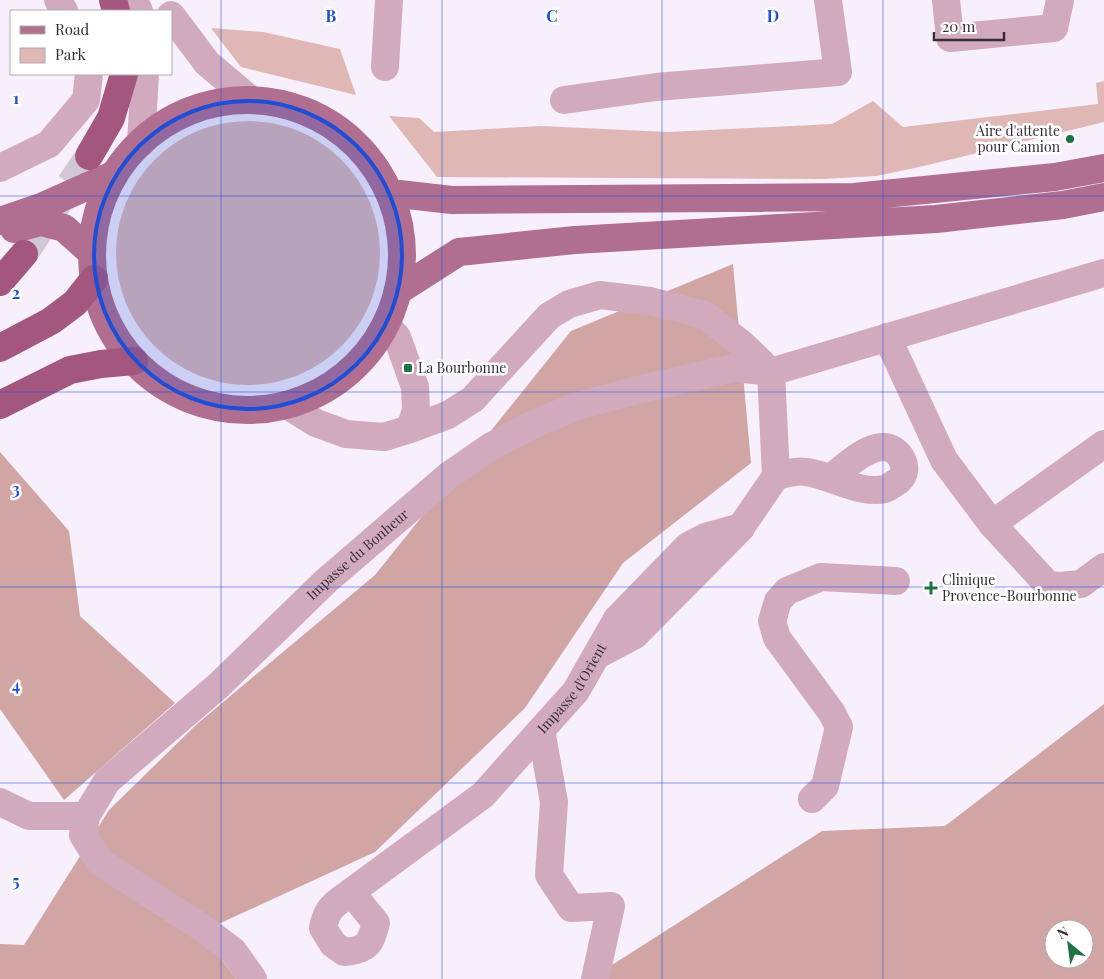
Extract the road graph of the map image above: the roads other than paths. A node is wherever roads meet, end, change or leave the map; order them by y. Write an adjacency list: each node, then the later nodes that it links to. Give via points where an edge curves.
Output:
1 (389, 0): 6 (street)
2 (828, 0): 11 (street, via 838,72 656,87)
3 (946, 0): 4 (street, via 950,38 1054,28)
4 (1060, 0)
5 (172, 16): 10 (street, via 207,63)
6 (385, 67)
7 (89, 75): 14 (street, via 86,100 49,144)
8 (124, 75): 13 (highway, via 111,118)
9 (145, 75): 12 (street)
10 (251, 100): 12 (main road, via 203,106 180,116); 17 (main road, via 276,102 300,109 345,134 363,151)
11 (564, 100)
12 (141, 143): 16 (main road)
13 (89, 156)
14 (0, 168)
15 (1104, 168): 17 (main road, via 1056,177 854,197 452,200)
16 (115, 174): 19 (main road, via 41,207); 22 (main road, via 98,214)
17 (390, 193): 25 (main road, via 400,225 403,258)
18 (1104, 197): 25 (main road, via 936,220 575,240 459,252)
19 (0, 221)
20 (0, 232): 22 (main road, via 41,222 64,228)
21 (24, 254): 24 (highway)
22 (93, 266): 28 (highway, via 75,303); 29 (main road, via 99,302 119,343)
23 (1104, 273): 27 (street)
24 (0, 282)
25 (398, 291): 26 (main road)
26 (386, 325): 32 (main road, via 368,352 345,376 317,394); 33 (street, via 397,338 415,387 416,410)
27 (887, 337): 30 (street); 37 (street, via 944,460)
28 (0, 348)
29 (134, 362): 31 (highway, via 70,370); 32 (main road, via 178,394 204,404 241,410)
30 (771, 372): 33 (street, via 742,344 705,316 650,301 600,295 569,304 550,316 473,399 448,415); 35 (street); 43 (street, Impasse du Bonheur, via 734,368 578,406 490,447 448,476 326,581 218,686 107,781)
31 (0, 405)
32 (287, 405): 33 (street, via 316,423 346,434 384,436)
33 (410, 429)
34 (1104, 444): 37 (street)
35 (776, 476): 36 (street, via 805,471); 40 (street, Impasse d'Orient, via 741,527 705,537 688,546 617,620 576,692)
36 (830, 478)
37 (992, 524): 38 (street, via 1048,585 1081,584)
38 (1104, 567)
39 (896, 581): 41 (street, via 821,577 787,591 778,601 772,621 777,638 839,727 825,786)
40 (541, 730): 44 (street, Impasse d'Orient, via 483,795); 46 (street, via 554,802 549,875 571,908 611,906)
41 (812, 799)
42 (0, 802): 43 (street, via 29,816)
43 (86, 816): 45 (street, via 83,835 100,862 233,951)
44 (351, 892)
45 (253, 979)
46 (595, 979)

